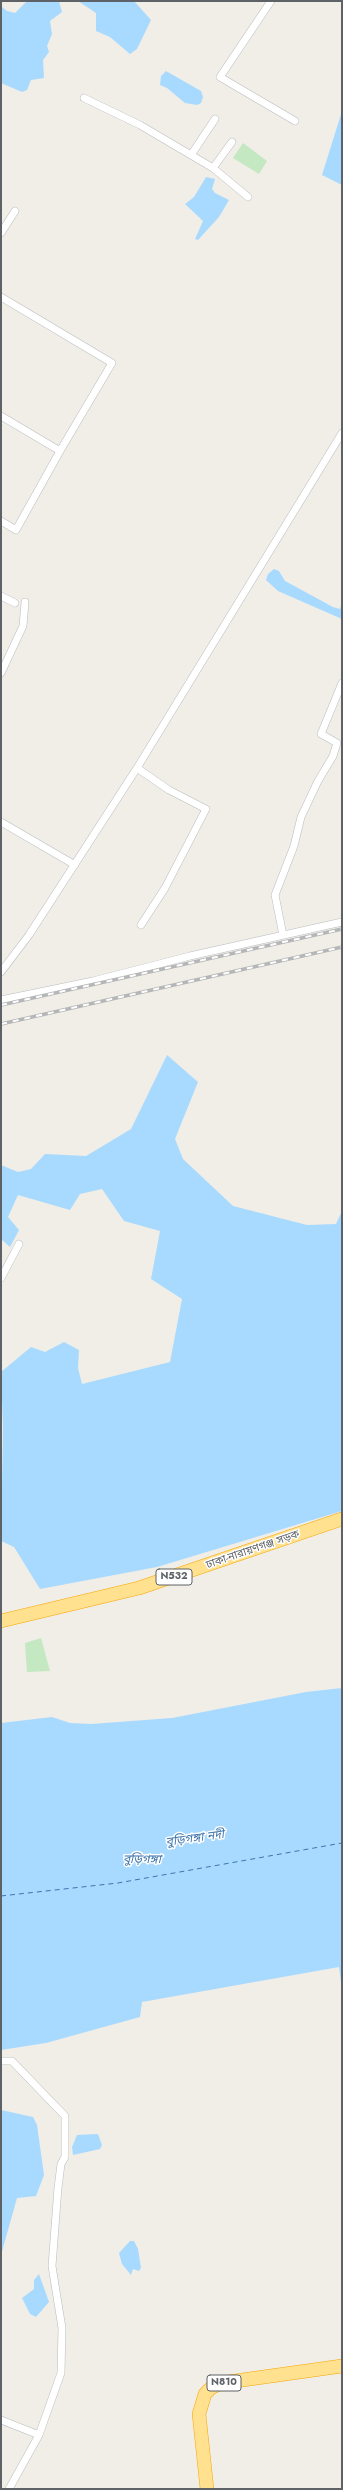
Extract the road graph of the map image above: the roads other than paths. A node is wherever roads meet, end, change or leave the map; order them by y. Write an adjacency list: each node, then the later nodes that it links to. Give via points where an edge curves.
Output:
1 (271, 1): 4 (street, via 220,77)
2 (84, 98): 6 (street)
3 (215, 119): 6 (street)
4 (295, 122)
5 (232, 142): 7 (street)
6 (190, 155): 7 (street)
7 (213, 168): 8 (street)
8 (248, 197)
9 (15, 211): 10 (street)
10 (1, 233)
11 (1, 297): 14 (street, via 112,363)
12 (1, 416): 14 (street)
13 (342, 433): 21 (street)
14 (60, 451): 15 (street, via 16,530)
15 (1, 521)
16 (1, 596): 18 (street)
17 (25, 602): 19 (street, via 23,626)
18 (15, 603)
19 (1, 673)
20 (342, 683): 26 (street, via 321,734 337,743 333,756 301,817 294,846 274,895)
21 (137, 768): 23 (street); 25 (street, via 169,790 206,809 165,888)
22 (1, 822): 23 (street)
23 (75, 865): 27 (street)
24 (342, 922): 26 (street)
25 (140, 925)
26 (283, 936): 28 (street)
27 (1, 972)
28 (1, 1000)
29 (19, 1244): 30 (street)
30 (1, 1278)
31 (342, 1519): 32 (highway, ঢাকা-নারায়ণগঞ্জ সড়ক / N532, via 139,1588)
32 (1, 1621)
33 (1, 2061): 37 (street, via 12,2061 65,2116 65,2157 61,2164 58,2188 52,2266 62,2328 61,2373)
34 (342, 2366): 39 (highway, N810, via 221,2384 211,2388 205,2394 199,2414)
35 (342, 2375): 40 (highway, N810, via 222,2391 212,2398 206,2409 205,2421)
36 (1, 2420): 37 (street)
37 (39, 2435): 38 (street)
38 (9, 2489)
39 (207, 2489)
40 (212, 2489)

